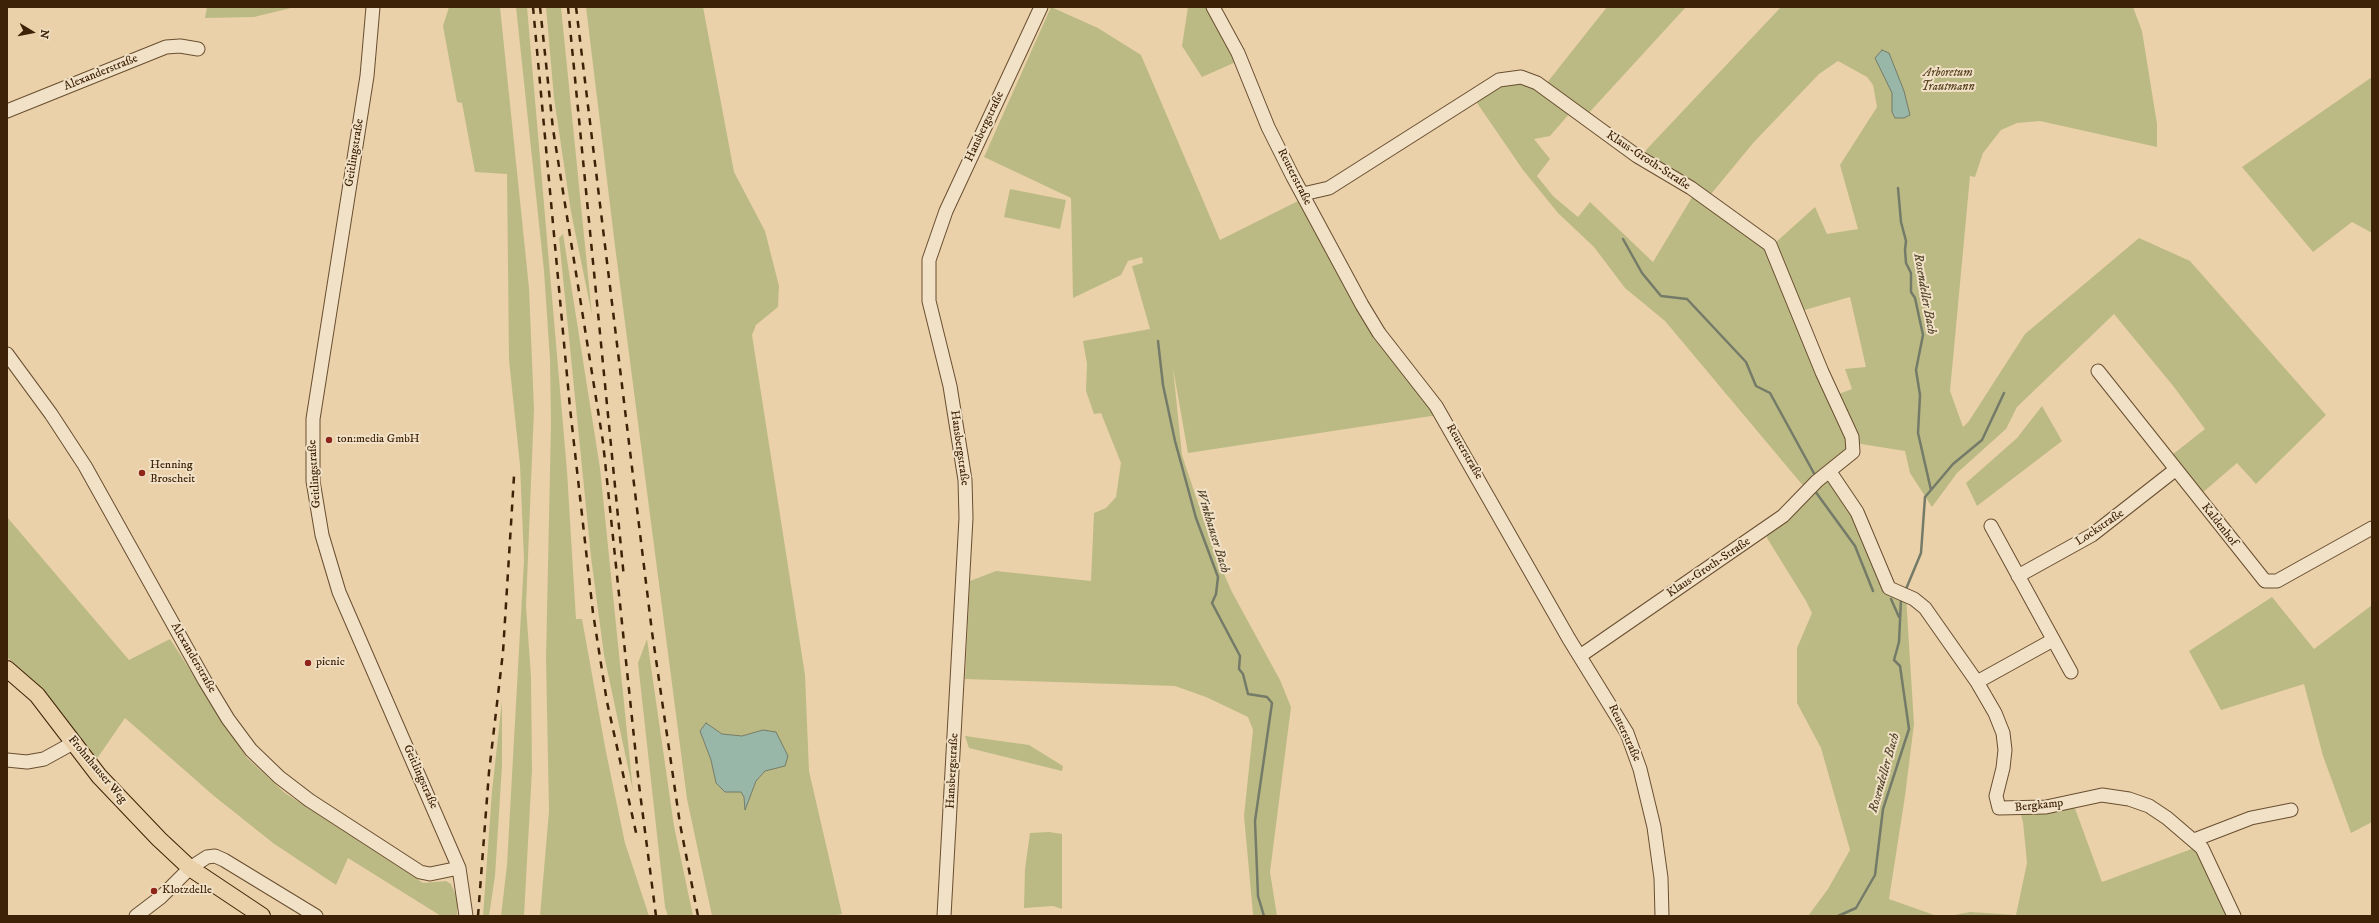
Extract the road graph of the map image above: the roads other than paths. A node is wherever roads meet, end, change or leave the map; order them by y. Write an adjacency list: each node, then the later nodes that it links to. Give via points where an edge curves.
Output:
1 (373, 7): 24 (street, Geitlingstraße, via 367,76 313,419 313,481 322,535 339,592)
2 (1041, 7): 29 (street, Hansbergstraße, via 946,211 929,260 929,301 950,386 965,480 966,518)
3 (1213, 7): 6 (street, Reuterstraße, via 1238,53 1268,127 1292,177)
4 (198, 49): 5 (street, Alexanderstraße, via 166,47)
5 (7, 111)
6 (1304, 194): 10 (street, Klaus-Groth-Straße, via 1329,188 1499,80 1521,77 1537,83 1637,156 1691,188 1770,245 1822,372 1852,437 1854,449 1851,456); 15 (street, Reuterstraße, via 1362,305 1396,355 1436,406)
7 (7, 354): 24 (street, Alexanderstraße, via 85,466 205,681 228,719 252,750 279,777 309,800 420,872 430,874)
8 (2098, 371): 9 (street, Kaldenhof)
9 (2175, 470): 12 (street, Kaldenhof, via 2260,577 2269,583 2277,581); 13 (street, Lockstraße, via 2092,535)
10 (1830, 472): 15 (street, Klaus-Groth-Straße, via 1817,481 1777,521); 18 (street, Bergkamp, via 1857,512 1889,588 1904,594 1924,608)
11 (1991, 526): 13 (street)
12 (2372, 528)
13 (2018, 576): 14 (street)
14 (2053, 640): 17 (street); 18 (street)
15 (1580, 656): 30 (street, Reuterstraße, via 1617,715 1640,769 1654,827 1661,878)
16 (7, 669): 19 (main road, Frohnhauser Weg, via 37,695)
17 (2071, 672)
18 (1977, 682): 22 (street, Bergkamp, via 2003,733 2005,760 1996,796 1999,808 2051,806 2095,795 2119,797 2150,806)
19 (73, 744): 20 (street, via 44,759 27,762); 23 (main road, Frohnhauser Weg, via 106,784)
20 (7, 760)
21 (2291, 810): 22 (street, via 2251,818)
22 (2194, 840): 31 (street, Bergkamp, via 2206,854)
23 (190, 868): 25 (street, via 161,897); 26 (main road, Frohnhauser Weg); 27 (street, via 215,856)
24 (459, 868): 28 (street, Geitlingstraße)
25 (136, 916)
26 (262, 916)
27 (316, 916)
28 (466, 916)
29 (944, 916)
30 (1662, 916)
31 (2234, 916)

